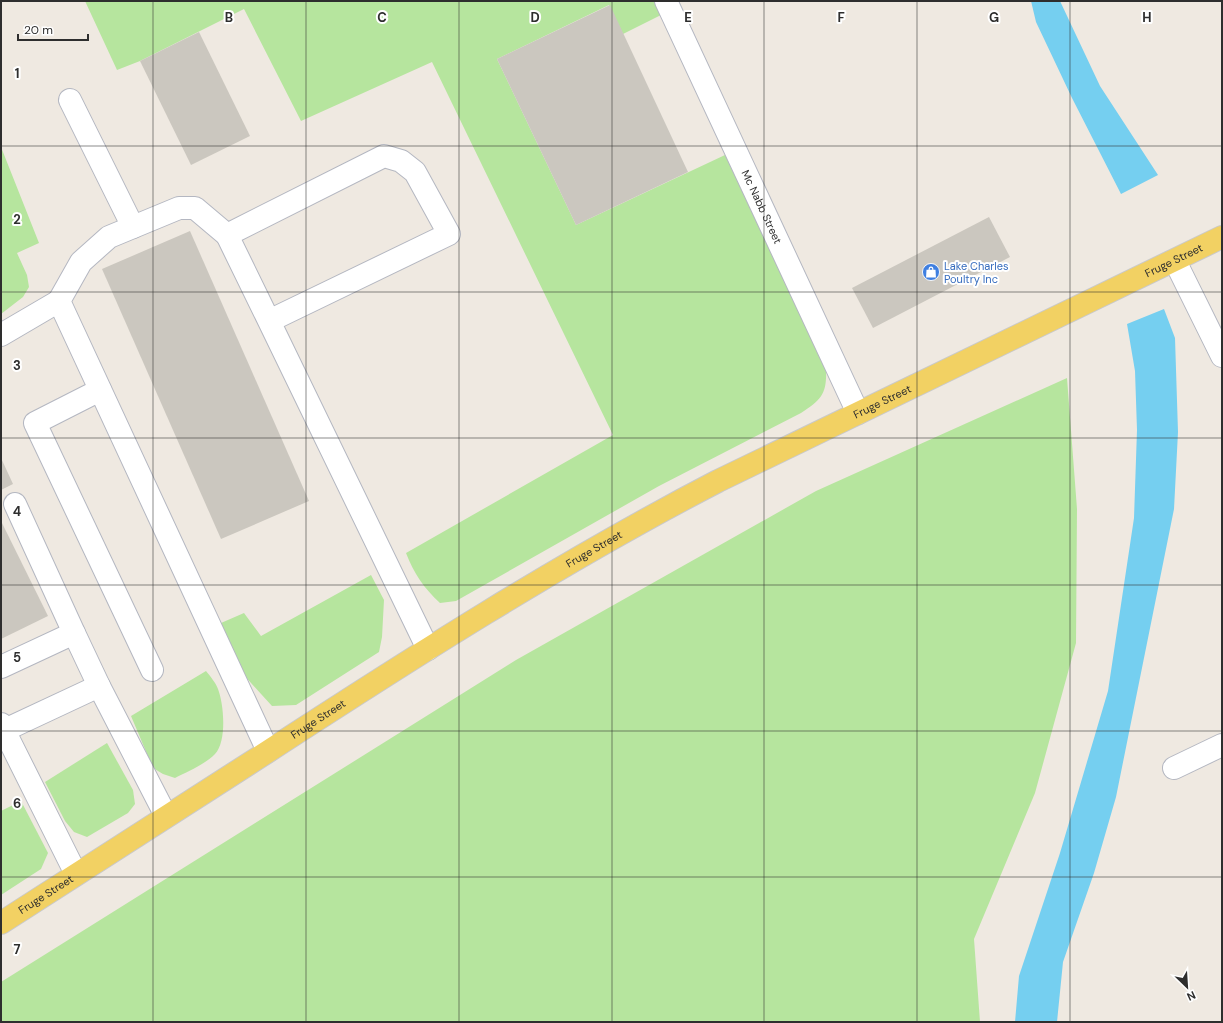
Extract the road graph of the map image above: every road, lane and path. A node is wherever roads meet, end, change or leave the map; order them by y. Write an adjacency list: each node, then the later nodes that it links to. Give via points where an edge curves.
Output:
1 (666, 1): 12 (street, Mc Nabb Street)
2 (70, 100): 3 (street)
3 (133, 227): 4 (street, via 178,208 195,208); 7 (street, via 109,237 81,262)
4 (227, 235): 8 (street); 8 (street, via 384,156 401,161 415,172 449,234)
5 (1222, 237): 6 (main road, Fruge Street)
6 (1175, 261): 10 (street); 12 (main road, Fruge Street)
7 (59, 301): 9 (street); 11 (street)
8 (269, 321): 15 (street)
9 (1, 335)
10 (1222, 356)
11 (100, 390): 17 (street, via 35,423); 21 (street)
12 (858, 413): 15 (main road, Fruge Street, via 657,512)
13 (15, 504): 14 (street)
14 (74, 633): 16 (street); 18 (street)
15 (428, 649): 21 (main road, Fruge Street, via 322,714)
16 (1, 667)
17 (152, 670)
18 (99, 686): 19 (street); 23 (street)
19 (3, 727): 24 (street)
20 (1222, 746): 22 (street)
21 (268, 751): 23 (main road, Fruge Street)
22 (1174, 768)
23 (166, 816): 24 (main road, Fruge Street)
24 (76, 874): 25 (main road, Fruge Street)
25 (1, 923)

